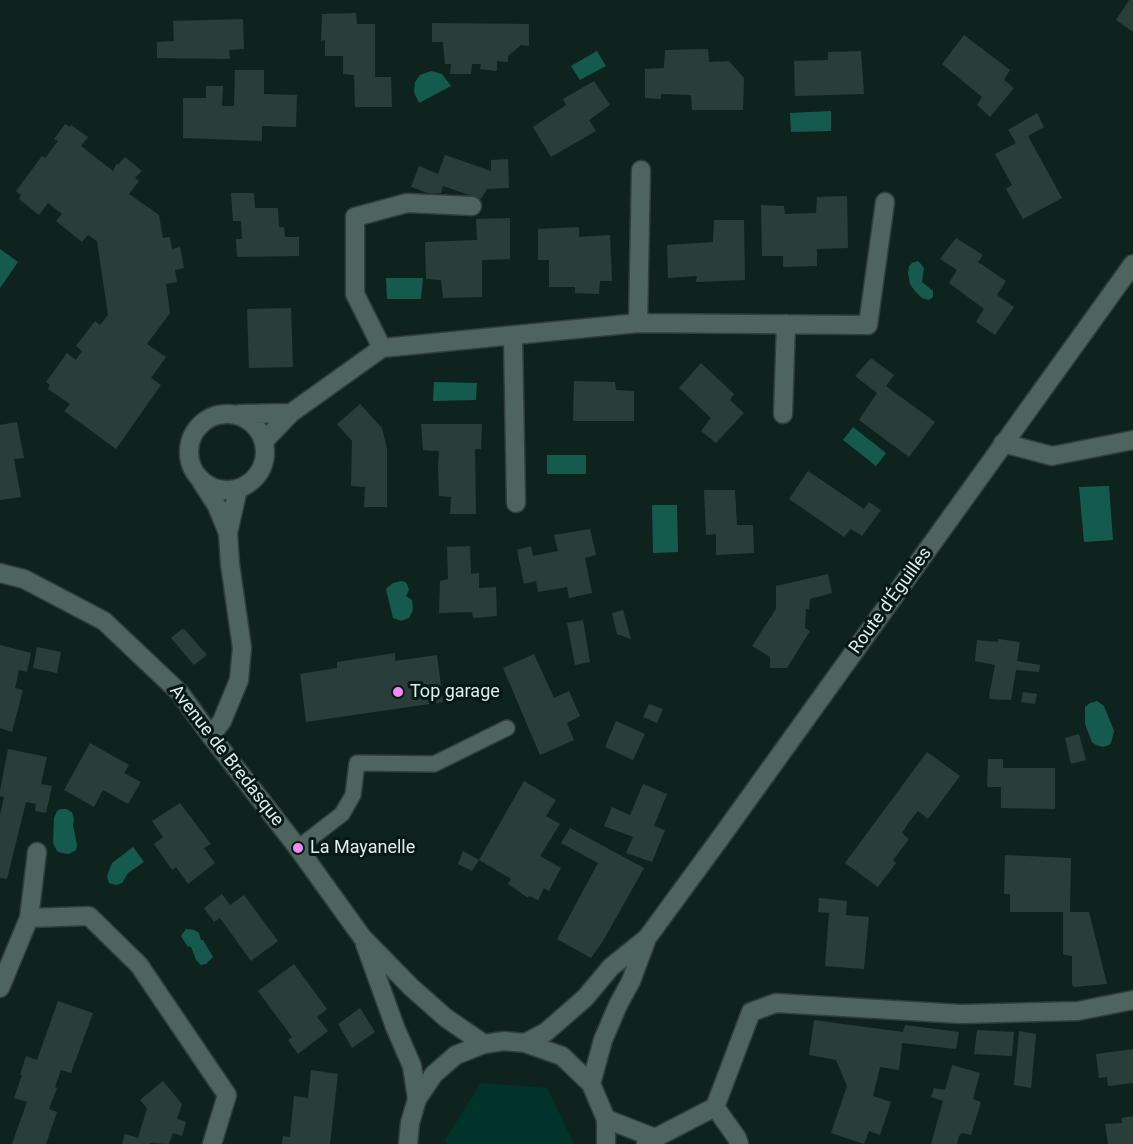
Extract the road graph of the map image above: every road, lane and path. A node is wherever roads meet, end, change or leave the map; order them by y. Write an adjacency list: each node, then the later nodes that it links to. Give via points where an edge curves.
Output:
1 (641, 170): 5 (street)
2 (885, 202): 6 (street, via 868,325)
3 (472, 206): 8 (street, via 407,203 355,217 355,294)
4 (1133, 264): 14 (street, Route d'Éguilles)
5 (638, 323): 6 (street); 7 (street)
6 (786, 324): 11 (street)
7 (513, 336): 8 (street); 17 (street)
8 (382, 348): 9 (street)
9 (291, 413): 10 (street); 13 (street)
10 (236, 414): 13 (street, via 254,424); 15 (street, via 211,417 193,434 189,458)
11 (783, 414)
12 (1133, 440): 14 (street, via 1052,456)
13 (264, 441): 16 (street, via 266,453 258,476)
14 (1004, 443): 26 (street, Route d'Éguilles)
15 (201, 480): 16 (street, via 212,488); 18 (street)
16 (238, 489): 18 (street)
17 (516, 503)
18 (228, 533): 21 (street, via 242,648 239,680 222,721)
19 (0, 573): 21 (street, Avenue de Bredasque, via 24,579 104,621 180,693)
20 (507, 728): 22 (lane, via 434,764 357,763 353,795 342,814)
21 (211, 736): 22 (street, Avenue de Bredasque)
22 (298, 848): 25 (street, Avenue de Bredasque)
23 (37, 852): 24 (street)
24 (29, 918): 27 (street); 36 (street, via 89,916 139,965 227,1095)
25 (362, 937): 30 (street, Avenue de Bredasque, via 446,1018); 32 (street, Avenue de Bredasque, via 412,1066)
26 (647, 938): 29 (street, Route d'Éguilles, via 611,967 585,998 546,1032); 31 (street, Route d'Éguilles, via 603,1040)
27 (0, 988)
28 (1133, 1000): 33 (street, via 1078,1011 961,1014 776,1003 751,1012)
29 (525, 1042): 30 (street); 31 (street, via 562,1056)
30 (484, 1044): 32 (street, via 456,1055 434,1074)
31 (591, 1084): 34 (street)
32 (417, 1099): 37 (street)
33 (715, 1107): 35 (street); 39 (street)
34 (606, 1119): 35 (street); 38 (street)
35 (650, 1141)
36 (212, 1144)
37 (408, 1144)
38 (606, 1144)
39 (738, 1144)

